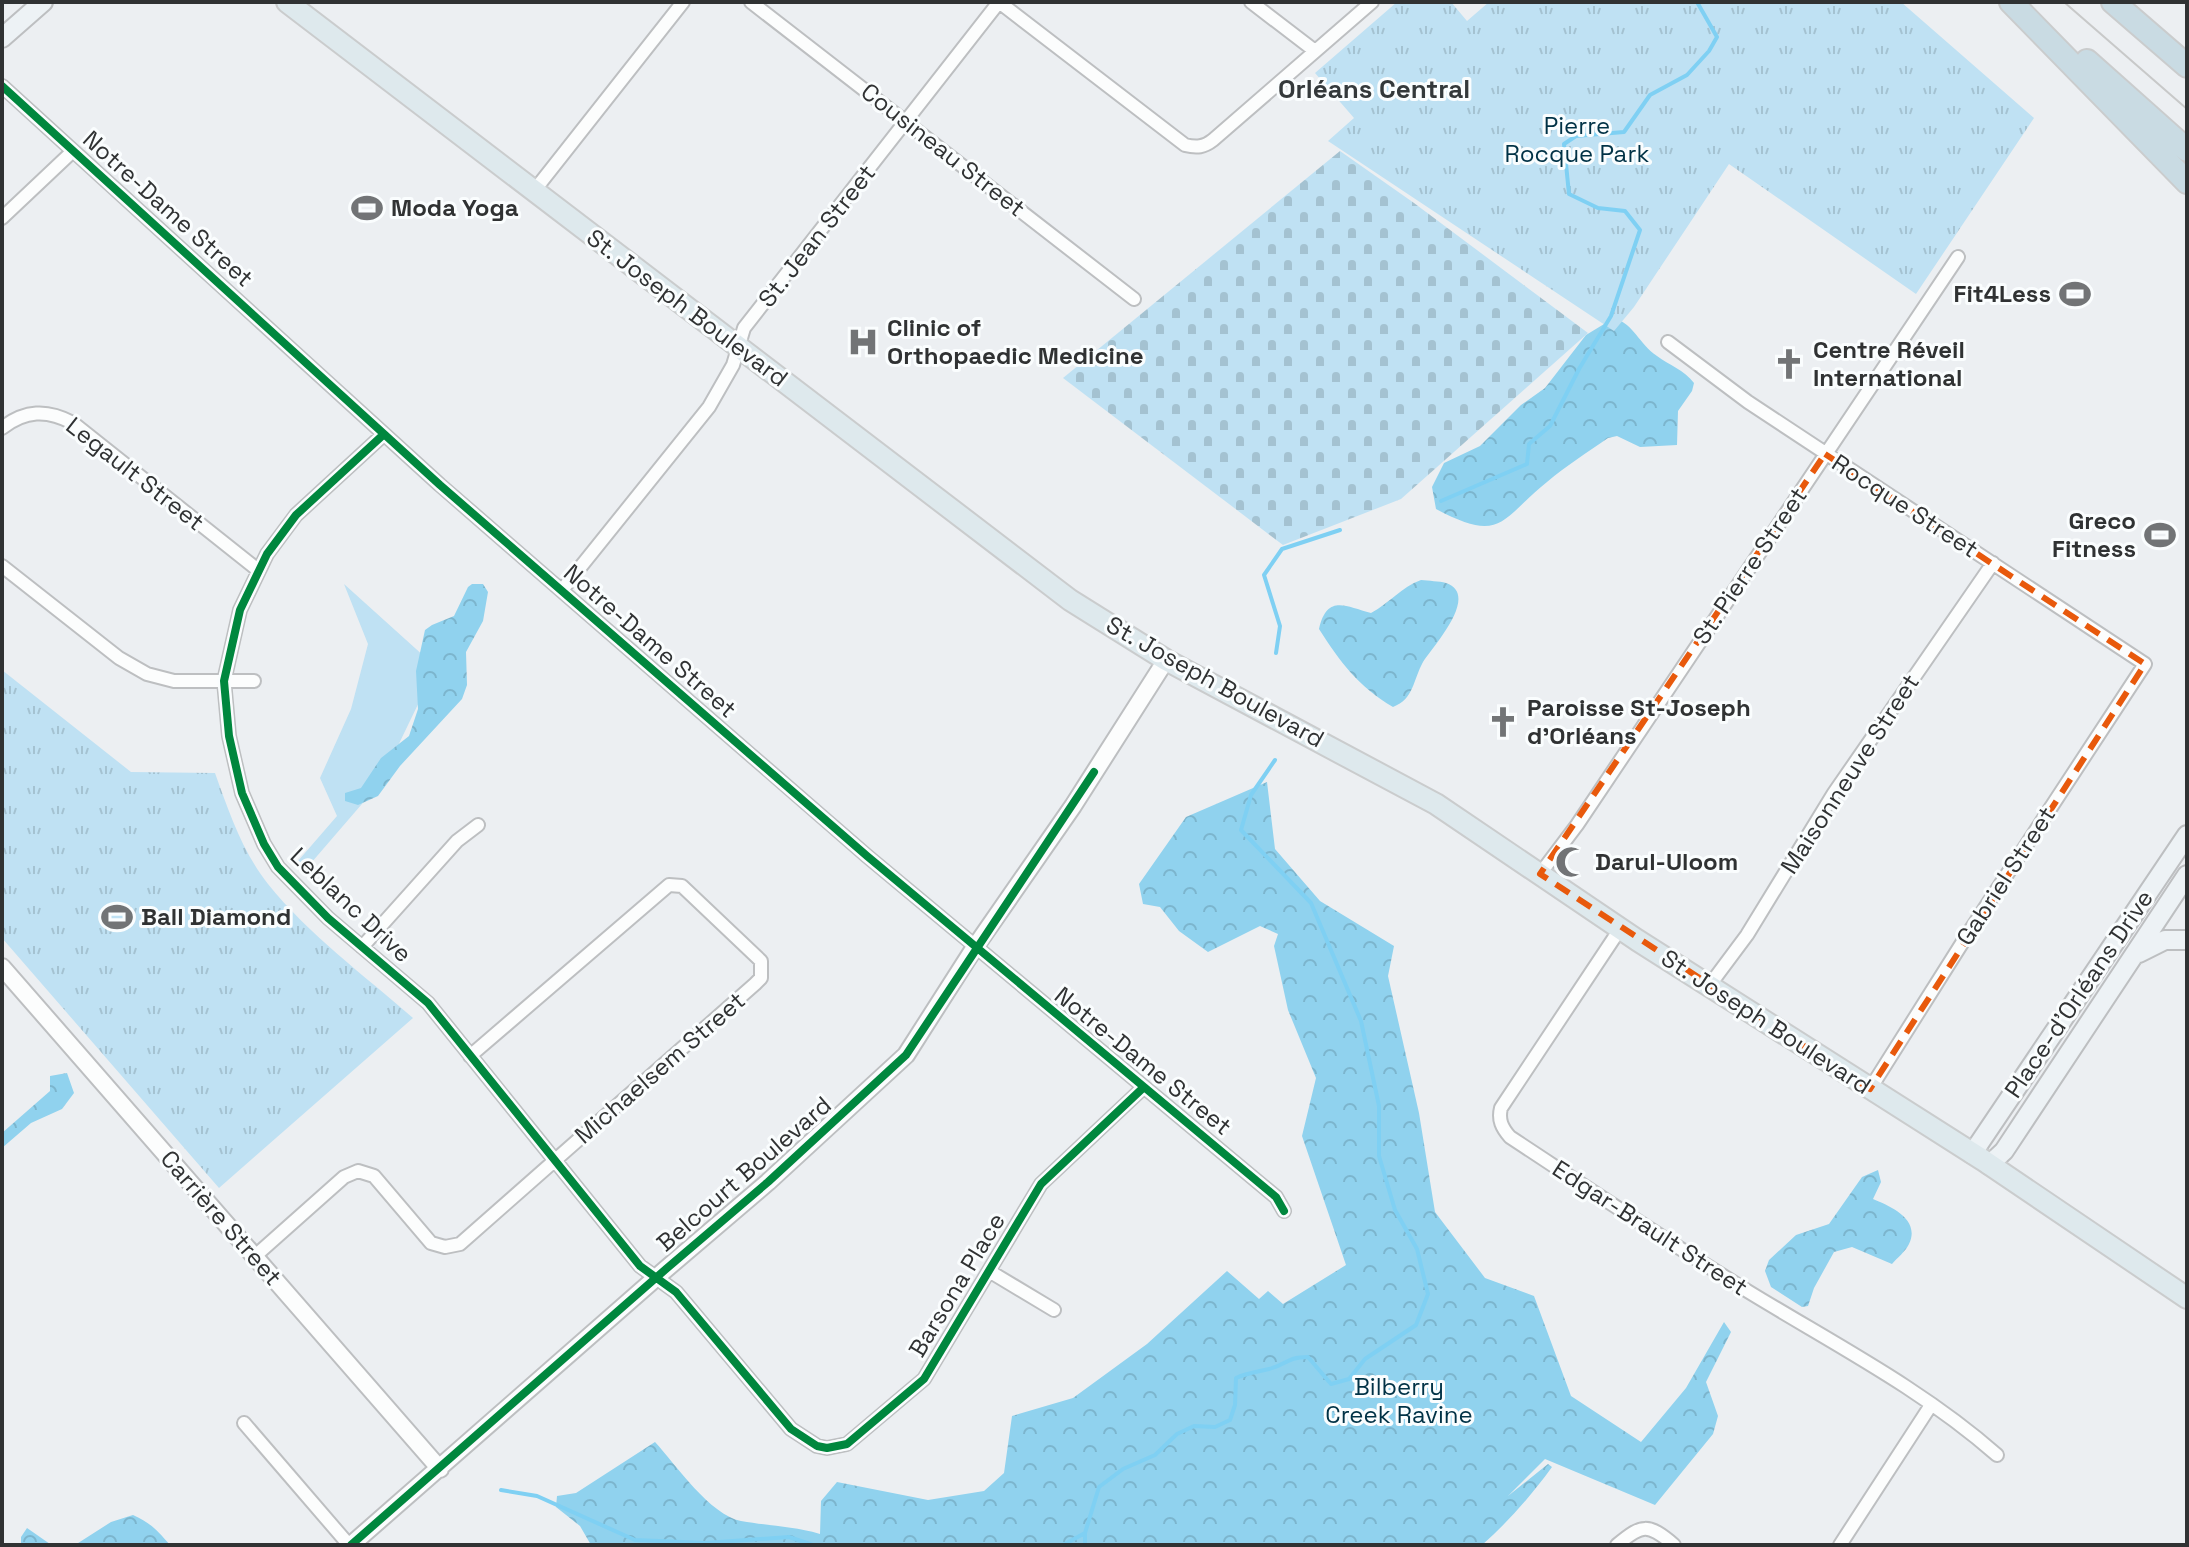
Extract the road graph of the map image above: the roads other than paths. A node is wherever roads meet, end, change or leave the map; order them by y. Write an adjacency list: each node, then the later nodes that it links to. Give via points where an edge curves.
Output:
1 (43, 2): 11 (main road)
2 (287, 2): 20 (main road, St. Joseph Boulevard)
3 (683, 2): 20 (street)
4 (751, 2): 16 (street, Cousineau Street)
5 (999, 2): 12 (street, via 1193,147 1213,140); 16 (street, St. Jean Street)
6 (1251, 2): 12 (street)
7 (1372, 2): 12 (street)
8 (2011, 2): 19 (highway)
9 (2020, 2): 17 (highway)
10 (2115, 2): 13 (highway); 14 (highway)
11 (2, 38)
12 (1315, 51)
13 (2187, 58)
14 (2187, 66)
15 (2, 86): 18 (street, Notre-Dame Street)
16 (906, 122): 23 (street, Cousineau Street); 25 (street, St. Jean Street, via 744,328)
17 (2187, 150)
18 (73, 151): 21 (street); 27 (street, Notre-Dame Street)
19 (2187, 182)
20 (534, 191): 25 (main road, St. Joseph Boulevard)
21 (2, 218)
22 (1958, 257): 28 (street, St. Pierre Street)
23 (1134, 299)
24 (1668, 342): 28 (street, Rocque Street)
25 (739, 347): 32 (street, St. Jean Street, via 709,407); 33 (main road, St. Joseph Boulevard, via 1061,593)
26 (2, 428): 31 (street, Legault Street, via 29,413 58,415 73,423)
27 (383, 435): 31 (street, Leblanc Drive, via 296,515); 32 (street, Notre-Dame Street)
28 (1825, 454): 29 (street, Rocque Street); 39 (street, St. Pierre Street)
29 (1993, 563): 34 (street, Rocque Street); 47 (street, Maisonneuve Street)
30 (2, 566): 35 (street, via 132,667 174,681)
31 (258, 570): 35 (street, Leblanc Drive, via 240,610)
32 (562, 590): 44 (street, Notre-Dame Street)
33 (1166, 660): 39 (main road, St. Joseph Boulevard, via 1436,804); 44 (street, Belcourt Boulevard)
34 (2145, 664): 50 (street, Gabriel Street)
35 (224, 681): 36 (street); 43 (street, Leblanc Drive, via 235,769 264,844 296,886)
36 (254, 681)
37 (478, 825): 43 (street, via 457,841)
38 (2187, 835): 51 (main road, Place-d'Orléans Drive)
39 (1540, 874): 41 (main road, St. Joseph Boulevard)
40 (2186, 882): 45 (main road, Place-d'Orléans Drive)
41 (1620, 929): 47 (main road, St. Joseph Boulevard); 59 (street, Edgar-Brault Street, via 1501,1108 1502,1128 1663,1238)
42 (2187, 940): 45 (main road, via 2165,940)
43 (362, 947): 48 (street, Leblanc Drive, via 428,1003)
44 (975, 947): 49 (street, Notre-Dame Street); 56 (street, Belcourt Boulevard, via 906,1055)
45 (2134, 957): 51 (main road, Place-d'Orléans Drive, via 2004,1151)
46 (2, 967): 54 (street, Carrière Street)
47 (1709, 986): 50 (main road, St. Joseph Boulevard)
48 (470, 1056): 52 (street, Leblanc Drive); 52 (street, Michaelsem Street, via 669,885 682,886 756,954 761,978)
49 (1144, 1087): 53 (street, Notre-Dame Street, via 1276,1197); 55 (street, Barsona Place, via 1041,1184)
50 (1870, 1089): 51 (main road, St. Joseph Boulevard)
51 (1980, 1159): 57 (main road, St. Joseph Boulevard)
52 (553, 1161): 54 (street, Michaelsem Street, via 453,1247 431,1243 374,1176 358,1171 344,1177); 56 (street, Leblanc Drive, via 640,1266)
53 (1284, 1211)
54 (254, 1257): 62 (street, Carrière Street)
55 (989, 1271): 56 (street, Barsona Place, via 924,1379 847,1444 827,1448 791,1429 676,1292); 58 (street)
56 (656, 1277): 62 (street, Belcourt Boulevard)
57 (2187, 1298)
58 (1054, 1310)
59 (1931, 1405): 61 (street, Edgar-Brault Street); 66 (street)
60 (244, 1423): 63 (street)
61 (1997, 1455)
62 (440, 1469): 63 (street, Belcourt Boulevard)
63 (350, 1545)
64 (1617, 1545): 65 (street, via 1635,1529 1652,1529)
65 (1674, 1545)
66 (1840, 1545)

